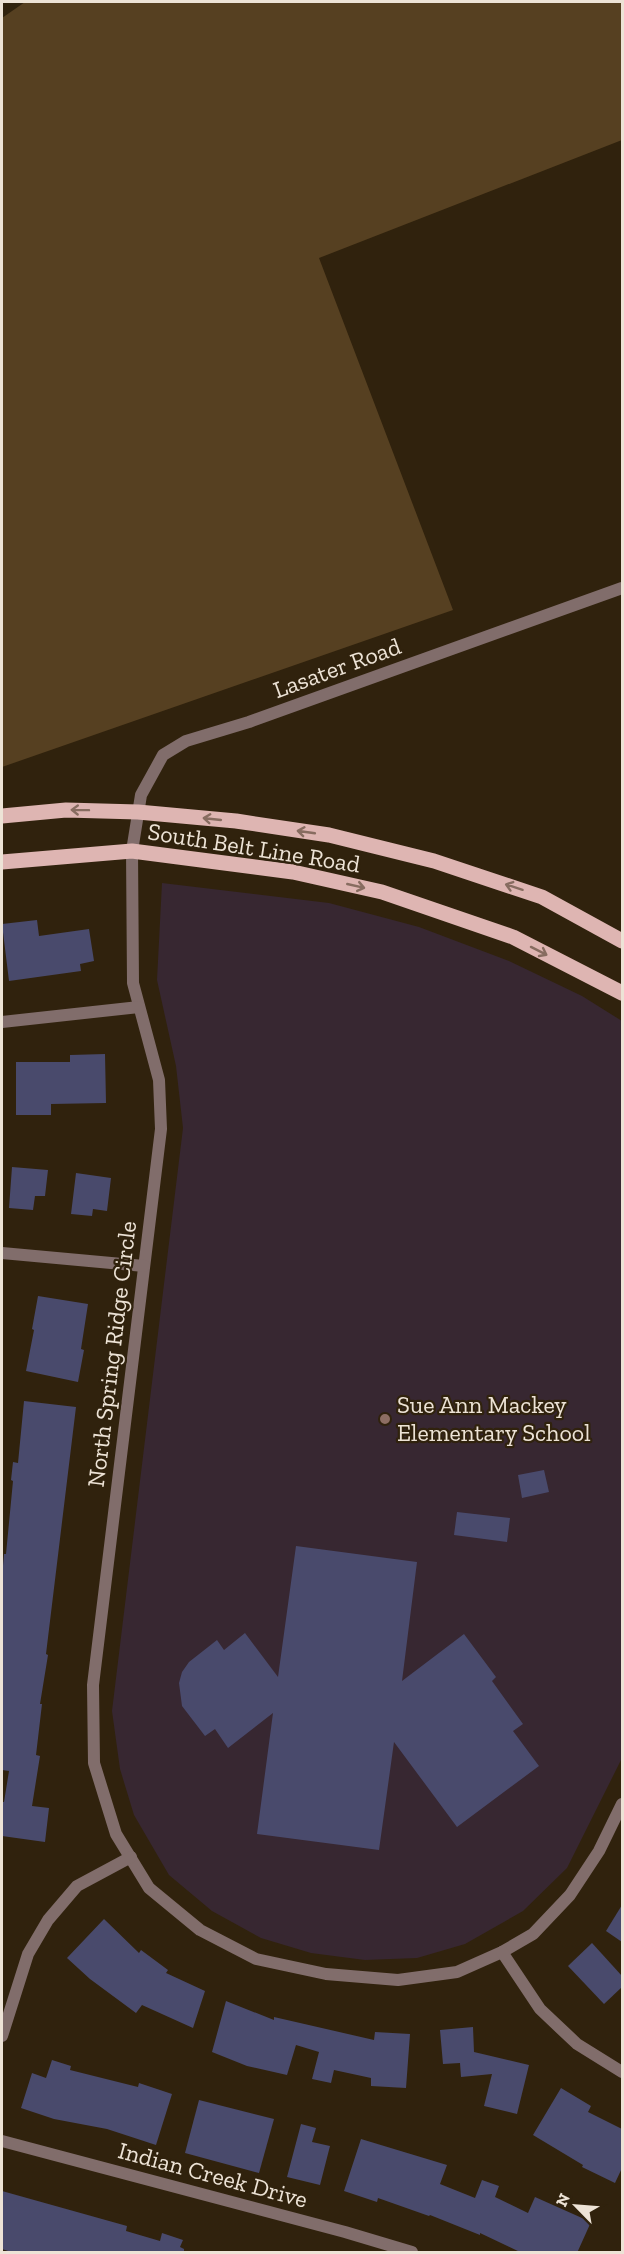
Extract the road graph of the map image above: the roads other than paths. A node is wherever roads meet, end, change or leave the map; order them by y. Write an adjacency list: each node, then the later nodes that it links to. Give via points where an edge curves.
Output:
1 (622, 588): 2 (street, Lasater Road, via 186,741 163,755 141,795)
2 (138, 812): 3 (main road, South Belt Line Road, one-way to 3, via 66,810); 4 (street, Lasater Road); 6 (main road, South Belt Line Road, one-way to 2, via 542,897 434,861 329,835)
3 (2, 816)
4 (132, 852): 5 (main road, South Belt Line Road); 7 (main road, South Belt Line Road, one-way to 7, via 293,872 382,892 513,938); 8 (street, North Spring Ridge Circle, via 132,983)
5 (2, 862)
6 (622, 941)
7 (622, 993)
8 (139, 1007): 9 (street); 11 (street, North Spring Ridge Circle, via 159,1080 161,1129)
9 (2, 1022)
10 (2, 1252): 11 (street)
11 (144, 1266): 13 (street, North Spring Ridge Circle, via 93,1685 94,1763 116,1834)
12 (622, 1804): 14 (street, North Spring Ridge Circle, via 599,1851 570,1895 533,1934)
13 (131, 1857): 14 (street, North Spring Ridge Circle, via 149,1888 200,1930 256,1959 326,1974 398,1980 457,1972); 15 (street, via 76,1886 48,1920 28,1954)
14 (502, 1952): 16 (street, via 540,2009 578,2044)
15 (2, 2036)
16 (622, 2072)
17 (2, 2141): 18 (street, Indian Creek Drive)
18 (412, 2253)

